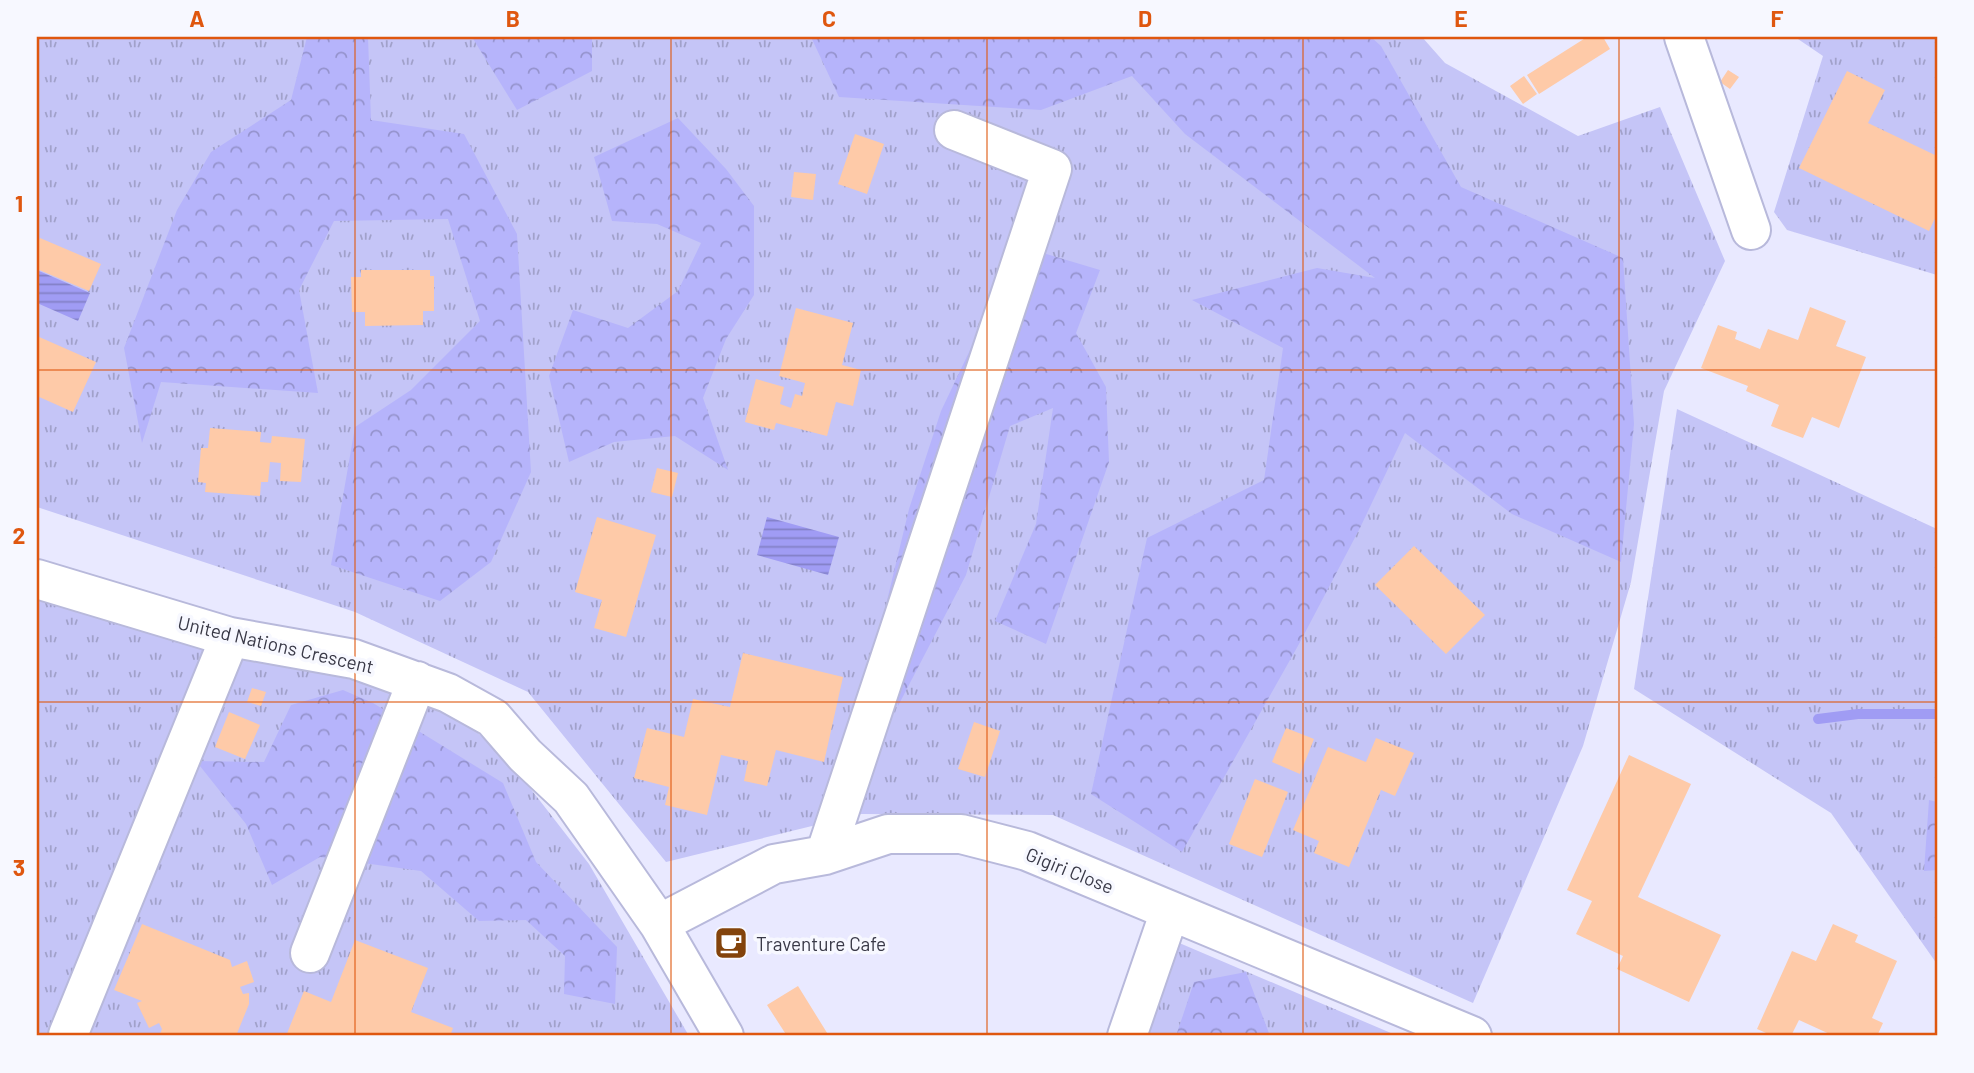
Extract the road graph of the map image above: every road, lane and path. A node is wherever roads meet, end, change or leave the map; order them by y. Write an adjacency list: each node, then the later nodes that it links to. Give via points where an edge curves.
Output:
1 (1684, 37): 3 (street)
2 (954, 130): 7 (street, via 1052,169)
3 (1751, 230)
4 (37, 579): 5 (street, United Nations Crescent)
5 (230, 637): 6 (street, United Nations Crescent, via 354,659); 11 (street)
6 (417, 681): 9 (street, United Nations Crescent, via 493,718 571,798); 10 (street)
7 (825, 855): 8 (street, Gigiri Close, via 888,834 961,834 1027,851); 9 (street, Gigiri Close, via 775,864)
8 (1170, 911): 13 (street); 14 (street, Gigiri Close)
9 (659, 924): 12 (street, United Nations Crescent)
10 (310, 953)
11 (68, 1035)
12 (724, 1036)
13 (1126, 1036)
14 (1472, 1036)

